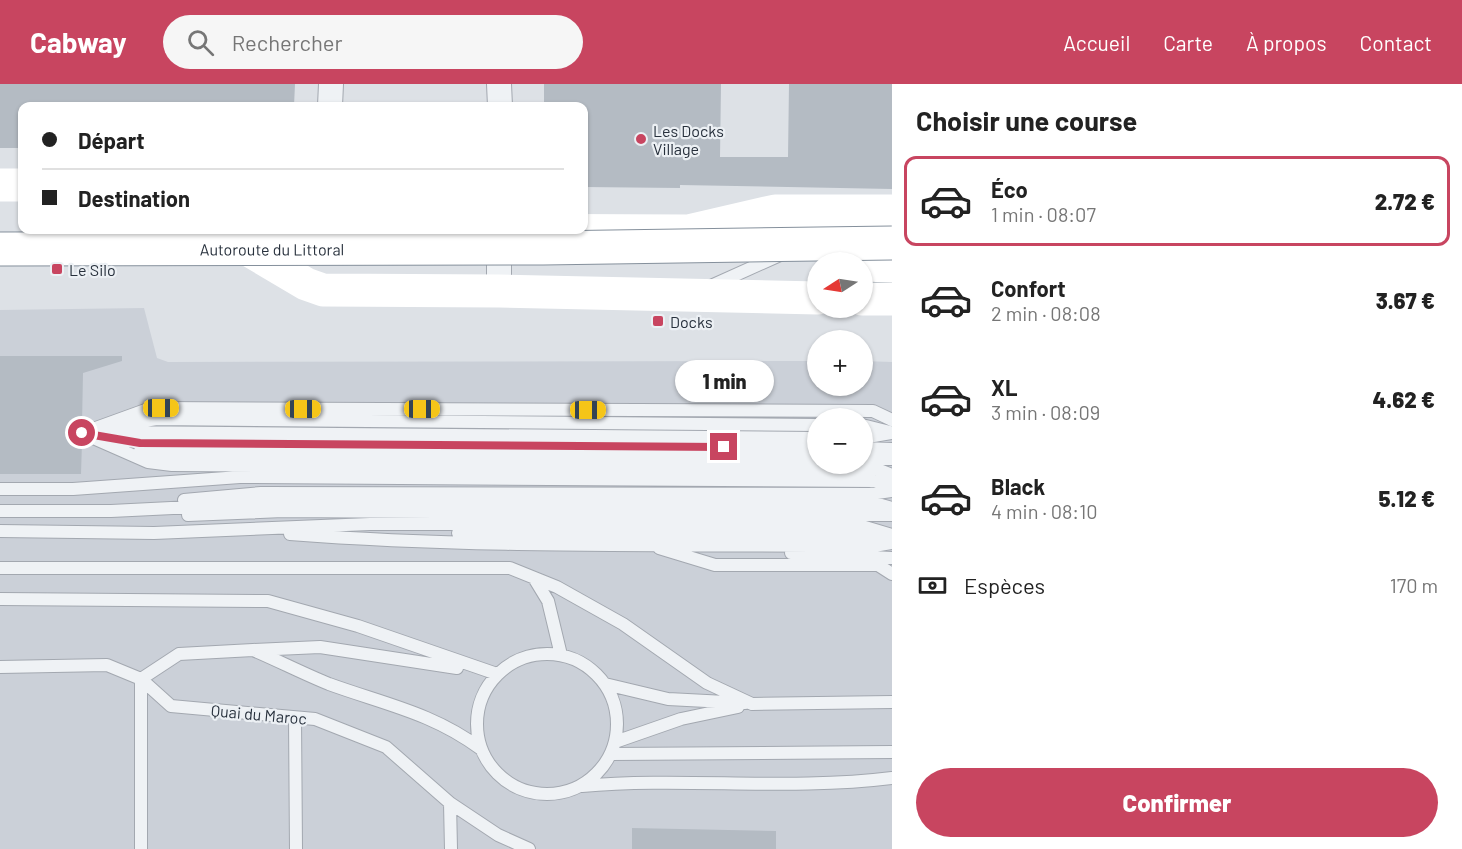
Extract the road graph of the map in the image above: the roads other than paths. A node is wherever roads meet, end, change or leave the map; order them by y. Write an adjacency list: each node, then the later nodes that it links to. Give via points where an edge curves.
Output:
1 (331, 84): 3 (street)
2 (499, 84): 4 (street)
3 (330, 102)
4 (500, 102)
5 (0, 185): 6 (main road)
6 (18, 185)
7 (892, 211): 9 (main road, via 774,211)
8 (588, 230): 9 (main road)
9 (688, 231): 15 (lane)
10 (499, 234): 16 (street)
11 (0, 235): 16 (main road, via 218,237 236,242 323,291)
12 (543, 248): 13 (main road, Autoroute du Littoral, bridge); 14 (main road, bridge); 15 (main road, bridge, via 635,257)
13 (0, 249)
14 (883, 256): 15 (lane)
15 (803, 257): 17 (lane)
16 (499, 291): 17 (main road)
17 (691, 295): 18 (main road)
18 (807, 298)
19 (873, 299): 20 (main road)
20 (892, 299)
21 (807, 425): 24 (lane, via 157,419)
22 (873, 426): 23 (lane)
23 (892, 428): 24 (lane, via 873,411 151,408); 25 (lane)
24 (82, 433): 26 (lane); 27 (lane, via 140,443); 30 (lane, via 152,454); 33 (lane, via 148,462 172,465 877,469)
25 (873, 434)
26 (807, 438)
27 (807, 448)
28 (873, 448): 29 (lane)
29 (892, 449)
30 (807, 458)
31 (873, 458): 32 (lane)
32 (892, 459)
33 (892, 474)
34 (0, 489): 35 (lane, via 73,489 240,477 875,481)
35 (892, 489): 38 (lane, via 870,494 261,493)
36 (892, 508): 38 (lane, via 878,504 294,502)
37 (0, 511): 38 (lane)
38 (111, 511): 39 (lane, via 211,515 283,511)
39 (892, 515)
40 (235, 529): 41 (lane, via 154,533); 42 (lane, via 382,524 855,524); 43 (lane, via 370,540)
41 (0, 531)
42 (890, 537): 43 (lane, via 874,546)
43 (648, 544): 44 (lane, via 689,551); 46 (lane, via 715,565 878,565)
44 (892, 558)
45 (0, 568): 47 (lane, via 510,568)
46 (892, 574)
47 (534, 578): 50 (lane, via 548,601); 56 (lane, via 624,624 707,683)
48 (0, 599): 52 (lane, via 268,602 358,626)
49 (253, 650): 52 (lane, via 320,646); 53 (lane, via 179,654); 59 (lane, via 328,683 425,715)
50 (561, 655): 52 (lane, via 538,654 515,661); 54 (lane, via 586,665)
51 (0, 667): 53 (lane, Quai du Maroc, via 107,665)
52 (497, 674): 59 (lane, via 478,709)
53 (141, 679): 57 (lane, Quai du Maroc, via 171,706); 64 (lane)
54 (605, 684): 56 (lane, via 668,699); 58 (lane, via 616,712)
55 (892, 702): 56 (lane)
56 (752, 704): 58 (lane, via 681,719)
57 (296, 718): 63 (lane, Quai du Maroc, via 315,719 386,747); 65 (lane)
58 (613, 748): 60 (lane); 62 (lane, via 599,773)
59 (481, 749): 62 (lane, via 504,781 523,791 542,795)
60 (892, 752)
61 (892, 778): 62 (lane, via 849,783 632,782)
62 (581, 786)
63 (450, 803): 66 (lane); 67 (lane, Quai du Maroc, via 498,835)
64 (141, 849)
65 (296, 849)
66 (450, 849)
67 (529, 849)

